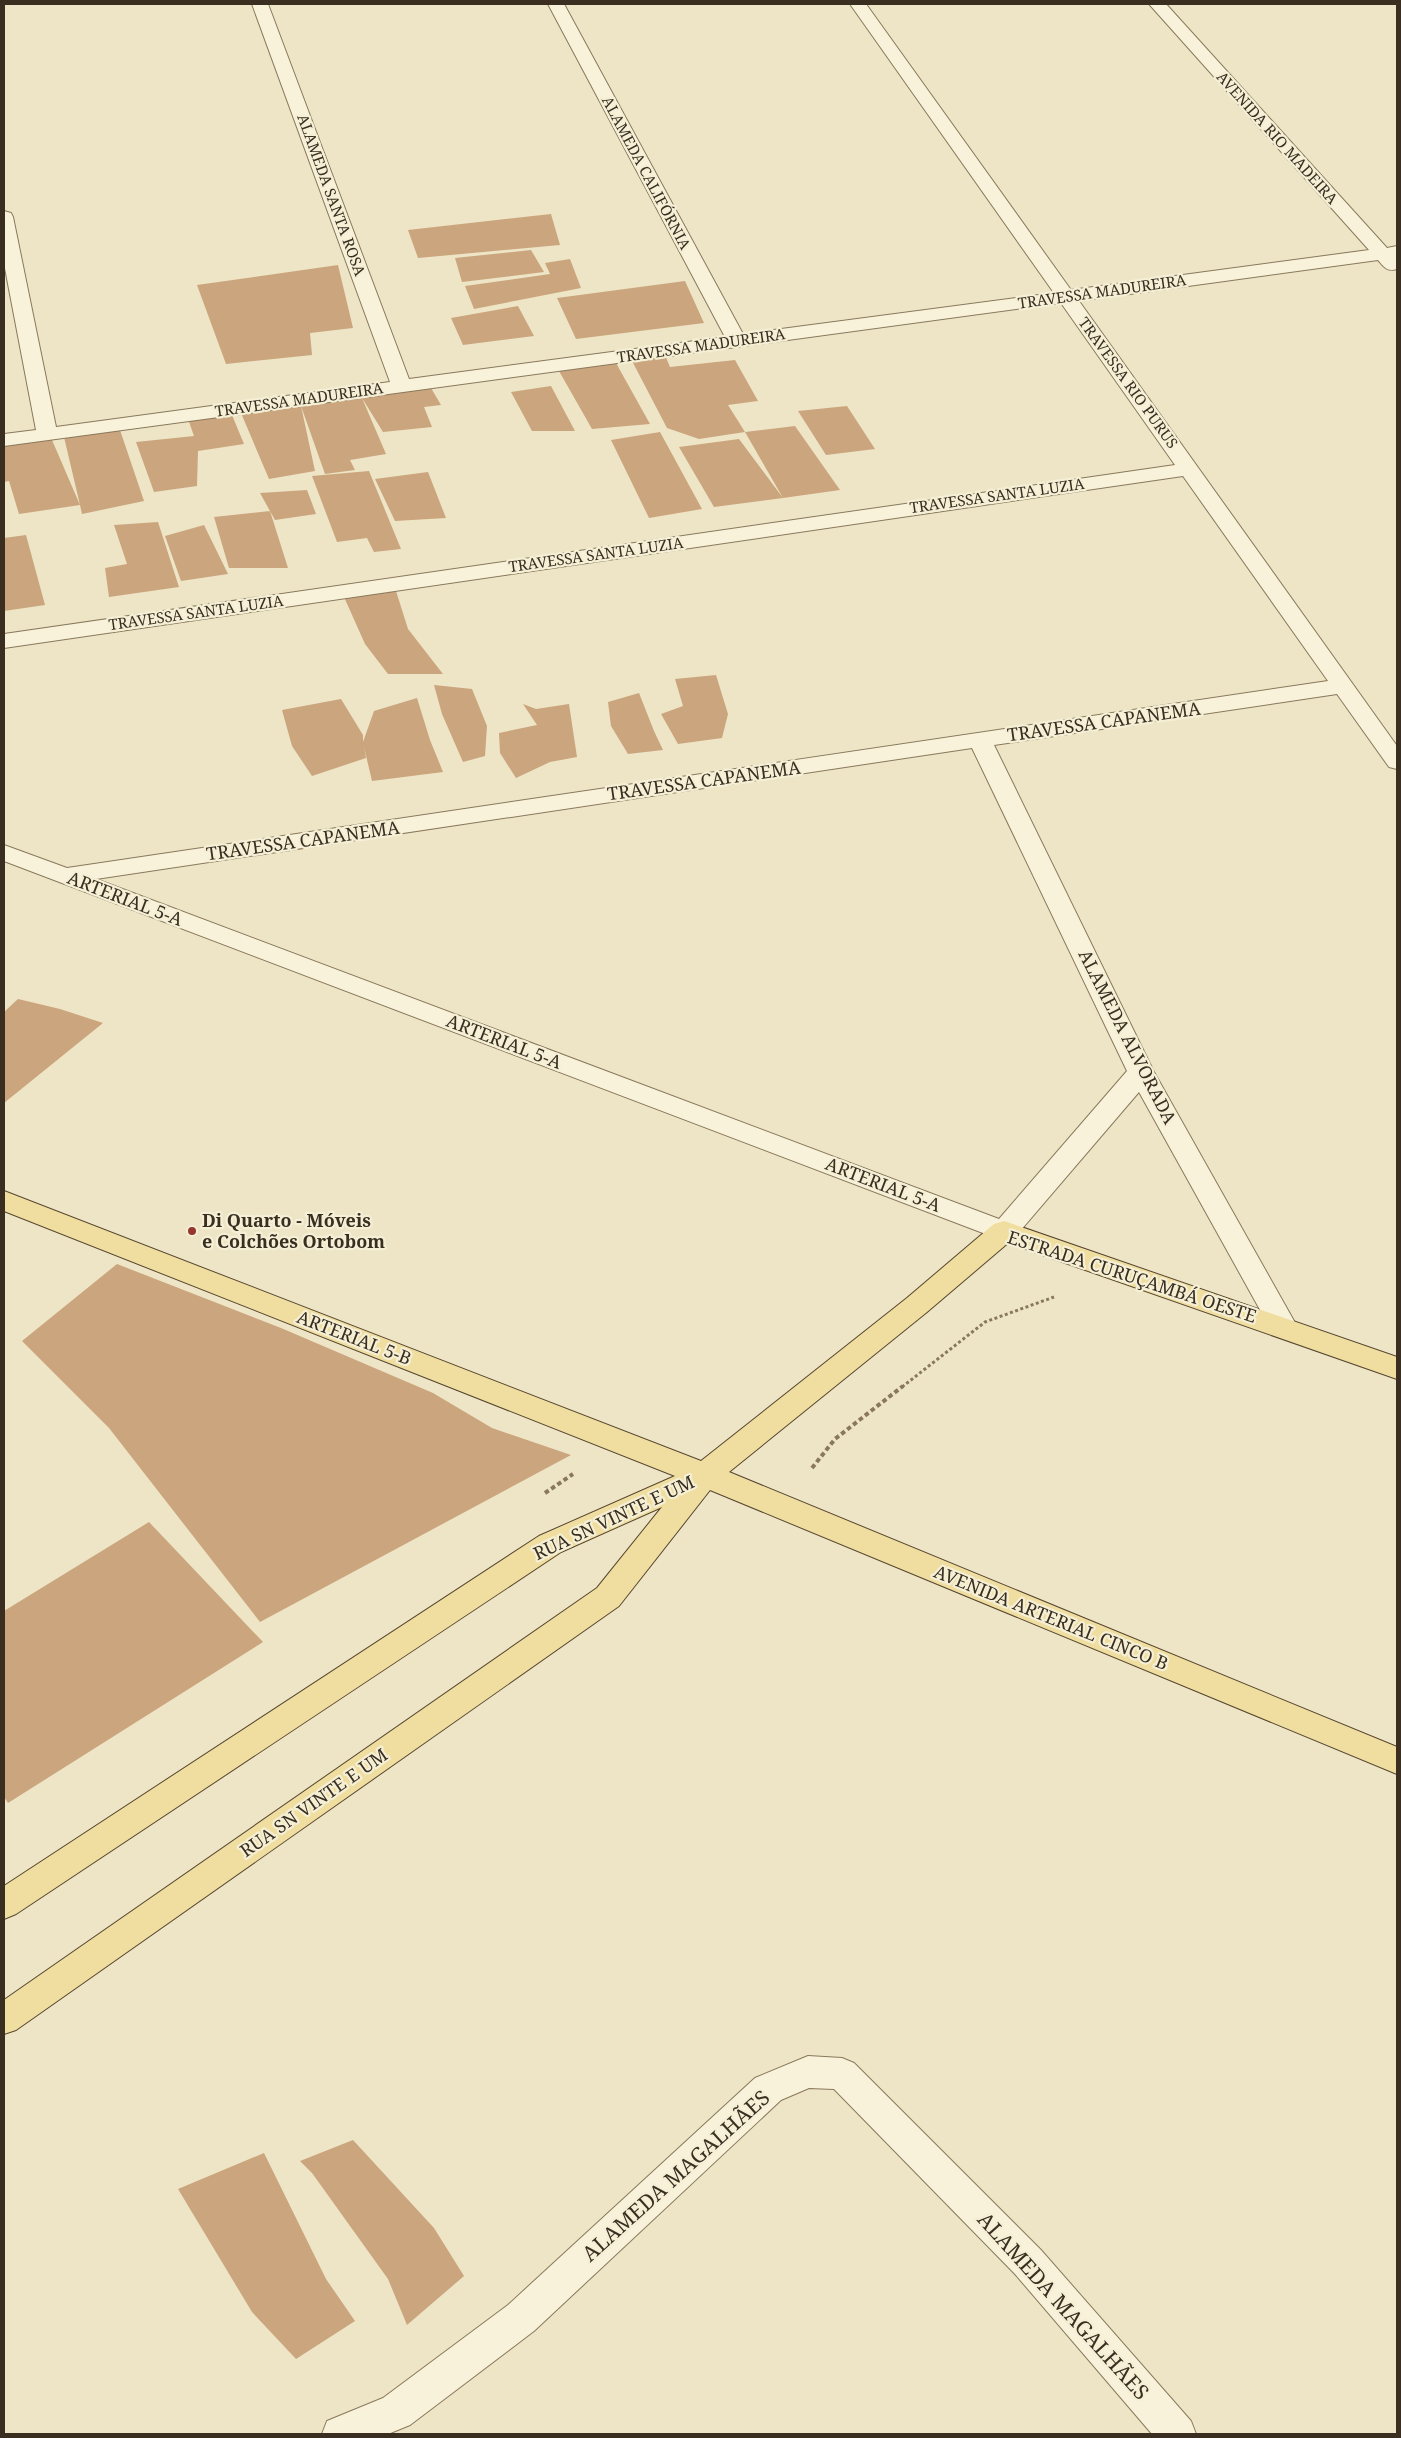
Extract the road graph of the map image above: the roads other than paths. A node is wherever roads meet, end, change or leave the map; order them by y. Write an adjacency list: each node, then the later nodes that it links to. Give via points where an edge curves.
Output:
1 (260, 4): 10 (street, ALAMEDA SANTA ROSA)
2 (556, 4): 9 (street, ALAMEDA CALIFÓRNIA)
3 (858, 4): 8 (street, TRAVESSA RIO PURUS)
4 (1157, 4): 6 (street, AVENIDA RIO MADEIRA)
5 (4, 217): 11 (street)
6 (1390, 253): 7 (street, AVENIDA RIO MADEIRA); 8 (street, TRAVESSA MADUREIRA)
7 (1397, 272)
8 (1066, 297): 9 (street, TRAVESSA MADUREIRA); 13 (street, TRAVESSA RIO PURUS)
9 (737, 342): 10 (street, TRAVESSA MADUREIRA)
10 (401, 386): 11 (street, TRAVESSA MADUREIRA)
11 (47, 434): 12 (street, TRAVESSA MADUREIRA)
12 (4, 440)
13 (1189, 468): 14 (street, TRAVESSA SANTA LUZIA); 15 (street, TRAVESSA RIO PURUS)
14 (4, 641)
15 (1343, 686): 16 (street, TRAVESSA CAPANEMA); 17 (street, TRAVESSA RIO PURUS)
16 (980, 740): 19 (street, TRAVESSA CAPANEMA); 20 (street, ALAMEDA ALVORADA)
17 (1397, 762)
18 (4, 853): 19 (street, ARTERIAL 5-A)
19 (64, 876): 22 (street, ARTERIAL 5-A)
20 (1141, 1072): 22 (street); 23 (street, ALAMEDA ALVORADA)
21 (4, 1201): 25 (main road, ARTERIAL 5-B)
22 (1004, 1231): 23 (main road, ESTRADA CURUÇAMBÁ OESTE); 25 (main road, ESTRADA CURUÇAMBÁ OESTE)
23 (1284, 1328): 24 (main road, ESTRADA CURUÇAMBÁ OESTE)
24 (1397, 1368)
25 (705, 1475): 26 (main road, AVENIDA ARTERIAL CINCO B); 27 (main road, RUA SN VINTE E UM, via 550,1544); 28 (main road, RUA SN VINTE E UM, via 608,1598)
26 (1397, 1761)
27 (4, 1904)
28 (4, 2019)
29 (341, 2434): 30 (street, ALAMEDA MAGALHÃES, via 396,2412 521,2318 768,2089 808,2072 842,2074 1028,2262)
30 (1177, 2434)

